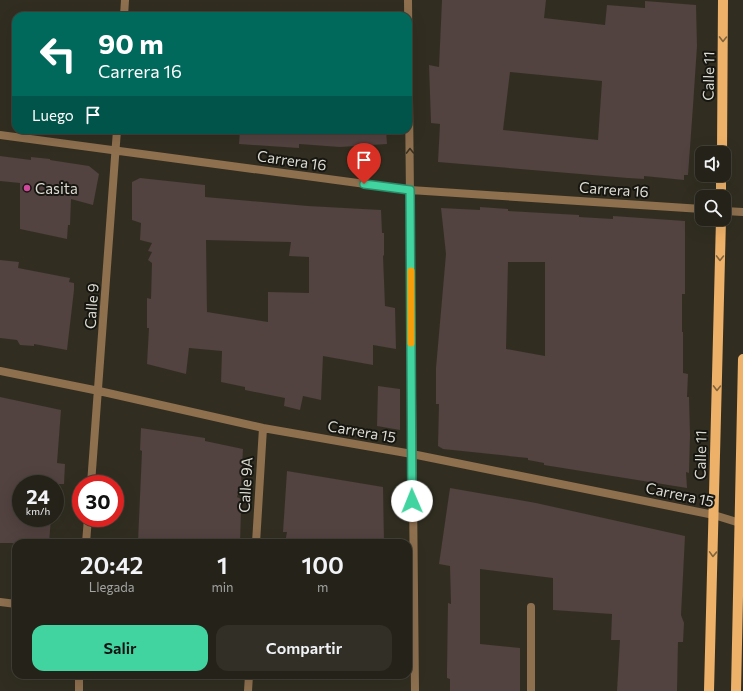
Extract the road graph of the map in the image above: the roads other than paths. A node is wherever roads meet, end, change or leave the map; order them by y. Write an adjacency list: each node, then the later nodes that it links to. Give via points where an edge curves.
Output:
1 (125, 0): 4 (street)
2 (408, 0): 5 (street, one-way to 2)
3 (723, 0): 9 (main road, Calle 11, one-way to 9)
4 (124, 12)
5 (408, 12)
6 (117, 134): 10 (street, Calle 9)
7 (409, 134): 11 (street, one-way to 7)
8 (0, 135): 10 (street, Carrera 16)
9 (722, 146)
10 (116, 150): 11 (street, Carrera 16); 18 (street, Calle 9)
11 (410, 190): 12 (street, Carrera 16); 20 (street)
12 (695, 209)
13 (731, 211): 14 (street)
14 (743, 212)
15 (721, 226): 22 (main road, Calle 11, one-way to 22)
16 (743, 359): 23 (main road)
17 (0, 371): 18 (street, Carrera 15)
18 (99, 391): 19 (street, Carrera 15); 21 (street, Calle 9)
19 (262, 428): 20 (street, Carrera 15); 26 (street, Calle 9A)
20 (412, 454): 22 (street, Carrera 15); 34 (street)
21 (92, 475)
22 (714, 515): 23 (street, Carrera 15); 36 (main road, Calle 11, one-way to 36)
23 (741, 524): 37 (main road)
24 (87, 527): 25 (street)
25 (86, 539)
26 (256, 539)
27 (0, 602): 28 (street)
28 (12, 604)
29 (531, 607): 35 (street)
30 (79, 679): 32 (street)
31 (249, 679): 33 (street)
32 (79, 691)
33 (248, 691)
34 (415, 691)
35 (531, 691)
36 (709, 691)
37 (736, 691)

